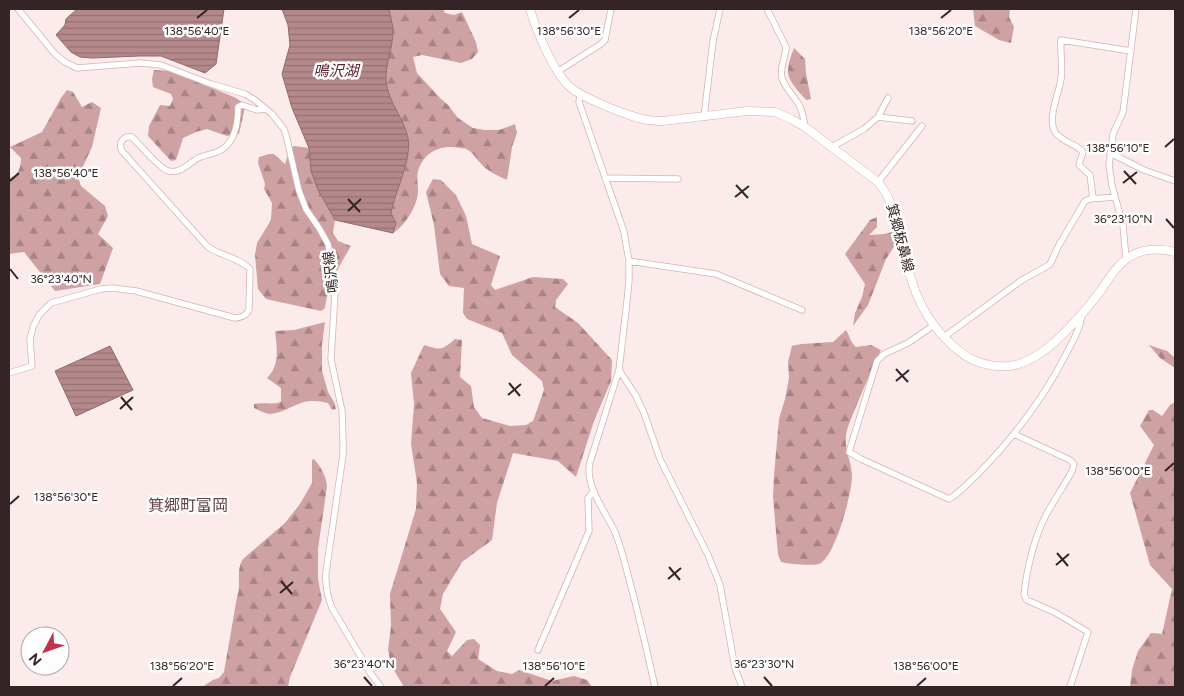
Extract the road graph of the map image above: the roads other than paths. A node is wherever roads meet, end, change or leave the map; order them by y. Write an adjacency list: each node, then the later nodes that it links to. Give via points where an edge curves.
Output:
1 (18, 9): 11 (street, 鳴沢線, via 55,54 78,68 140,63 161,65 245,94)
2 (530, 9): 8 (main road, 箕郷板鼻線)
3 (611, 9): 8 (street, via 601,44)
4 (720, 9): 12 (street)
5 (766, 9): 16 (street, via 786,47 782,80 803,112)
6 (1136, 9): 7 (street)
7 (1131, 51): 18 (street, via 1123,112); 24 (street, via 1061,40 1061,80 1053,127 1059,136 1083,152 1079,165 1090,175)
8 (557, 72): 9 (main road, 箕郷板鼻線)
9 (580, 94): 12 (main road, 箕郷板鼻線, via 645,120); 19 (street, via 579,102)
10 (888, 98): 13 (street)
11 (265, 109): 33 (street, via 238,106 233,138 226,147 197,158 177,172 159,166 132,136 120,143 122,151 213,251 240,260 250,269 247,314 235,318 136,291 101,289 51,303 33,327 30,339 32,366); 37 (street, 鳴沢線, via 284,129 306,209 328,244 332,266 335,292 331,359 342,410 343,440 326,572 327,598)
12 (704, 117): 16 (main road, 箕郷板鼻線, via 764,111 783,115)
13 (878, 117): 14 (street); 17 (street)
14 (912, 121)
15 (922, 126): 22 (street)
16 (806, 128): 17 (main road, 箕郷板鼻線)
17 (832, 147): 22 (main road, 箕郷板鼻線)
18 (1110, 153): 21 (street); 23 (street)
19 (605, 178): 20 (street); 27 (street, via 624,232)
20 (678, 179)
21 (1175, 181)
22 (878, 182): 30 (main road, 箕郷板鼻線, via 892,205 914,286)
23 (1115, 197): 24 (street); 26 (street, via 1123,225)
24 (1093, 198): 31 (street, via 1085,201 1049,266 1022,280)
25 (1175, 252): 26 (main road, 箕郷板鼻線, via 1146,251)
26 (1126, 259): 29 (main road, 箕郷板鼻線)
27 (629, 261): 28 (street, via 716,274); 32 (street)
28 (802, 310)
29 (1082, 315): 31 (main road, 箕郷板鼻線, via 1039,355 1012,366 988,365 974,360 956,350); 34 (street, via 1077,333 1054,378)
30 (934, 325): 31 (main road, 箕郷板鼻線); 34 (street, via 877,361 849,452 949,499 978,474)
31 (944, 336)
32 (619, 370): 35 (street, via 588,469); 39 (street, via 644,413 660,459 720,585 735,668)
33 (9, 373)
34 (1014, 434): 40 (street, via 1074,464 1040,529 1024,595 1027,600 1088,632)
35 (594, 491): 36 (street, via 588,498 589,531); 38 (street, via 624,556)
36 (538, 650)
37 (381, 687)
38 (655, 687)
39 (742, 687)
40 (1070, 687)

